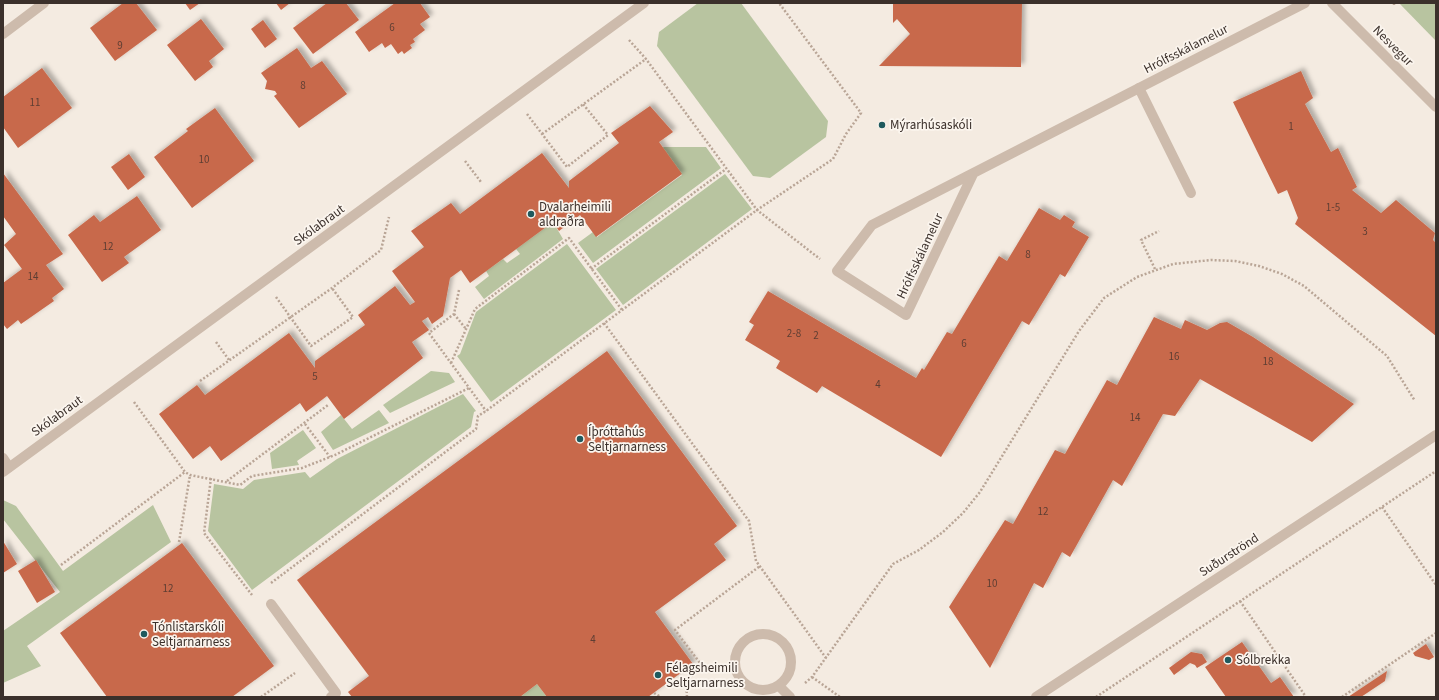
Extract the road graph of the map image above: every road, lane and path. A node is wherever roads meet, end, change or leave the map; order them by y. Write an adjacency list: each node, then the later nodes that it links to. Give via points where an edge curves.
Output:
1 (644, 3): 6 (street, Skólabraut)
2 (779, 3): 20 (path, via 861,113 833,159)
3 (1305, 3): 9 (street, Hrólfsskálamelur)
4 (1332, 3): 11 (street, Nesvegur)
5 (38, 5): 7 (street)
6 (615, 24): 8 (path); 50 (street, Skólabraut)
7 (3, 34)
8 (646, 59): 10 (path); 15 (path)
9 (1139, 88): 16 (street, Hrólfsskálamelur); 18 (street)
10 (583, 104): 13 (path); 13 (path, via 608,135 567,167)
11 (1436, 107)
12 (521, 118): 13 (path, via 527,114)
13 (542, 134)
14 (464, 159): 17 (path)
15 (726, 169): 20 (path); 22 (path)
16 (973, 174): 24 (street, Hrólfsskálamelur, via 872,225); 24 (street, Hrólfsskálamelur, via 906,315)
17 (481, 182)
18 (1191, 193)
19 (390, 210): 25 (path, via 381,250)
20 (757, 210): 24 (path); 28 (path)
21 (1159, 231): 23 (path, via 1141,240)
22 (591, 269): 28 (path); 32 (path, via 568,238 475,308)
23 (1155, 269): 41 (path, via 1179,263 1211,260 1235,261 1282,274 1304,286 1387,356); 68 (path, via 1104,298 1079,331 980,492 943,532 919,550 893,564)
24 (837, 272)
25 (332, 288): 30 (path); 30 (path, via 353,317 312,346)
26 (459, 290): 29 (path)
27 (270, 302): 30 (path, via 276,297)
28 (622, 310): 31 (path)
29 (454, 314): 32 (path); 37 (path, via 429,334)
30 (290, 317): 36 (path)
31 (604, 323): 45 (path); 60 (path, via 749,521 756,561)
32 (466, 329): 37 (path)
33 (222, 337): 34 (path)
34 (216, 341): 35 (path); 36 (path)
35 (210, 346)
36 (229, 360): 38 (path)
37 (451, 363): 39 (path)
38 (200, 381)
39 (469, 388): 45 (path); 48 (path)
40 (140, 397): 42 (path)
41 (1415, 401)
42 (134, 402): 43 (path); 51 (path)
43 (127, 406)
44 (328, 406): 46 (path)
45 (486, 410): 62 (path, via 478,416 476,429)
46 (305, 423): 48 (path); 55 (path)
47 (1436, 435): 76 (street, Suðurströnd)
48 (330, 457): 55 (path, via 302,468 252,476 240,485)
49 (3, 458): 50 (street, Skólabraut)
50 (6, 469)
51 (186, 472): 53 (path); 59 (path)
52 (1436, 472): 56 (path)
53 (190, 476): 54 (path); 58 (path)
54 (211, 478): 55 (path); 57 (path)
55 (227, 482)
56 (1382, 507): 61 (path); 65 (path)
57 (205, 525)
58 (179, 542)
59 (62, 565)
60 (760, 566): 68 (path); 73 (path, via 675,630 703,668 686,680)
61 (1436, 586)
62 (266, 587)
63 (259, 592): 64 (path)
64 (253, 597)
65 (1240, 601): 77 (path); 78 (path)
66 (271, 604): 71 (street, via 336,693)
67 (1436, 632): 79 (path)
68 (826, 658): 75 (path, via 812,677)
69 (779, 686): 69 (street, via 787,678 791,667 791,656 786,646 778,638 768,634 746,638 734,657 734,668 739,678 747,686 757,690 769,690); 74 (street)
70 (654, 693): 72 (path)
71 (331, 697)
72 (661, 697)
73 (687, 697)
74 (790, 697)
75 (840, 697)
76 (1036, 697)
77 (1096, 697)
78 (1306, 697)
79 (1342, 697)

